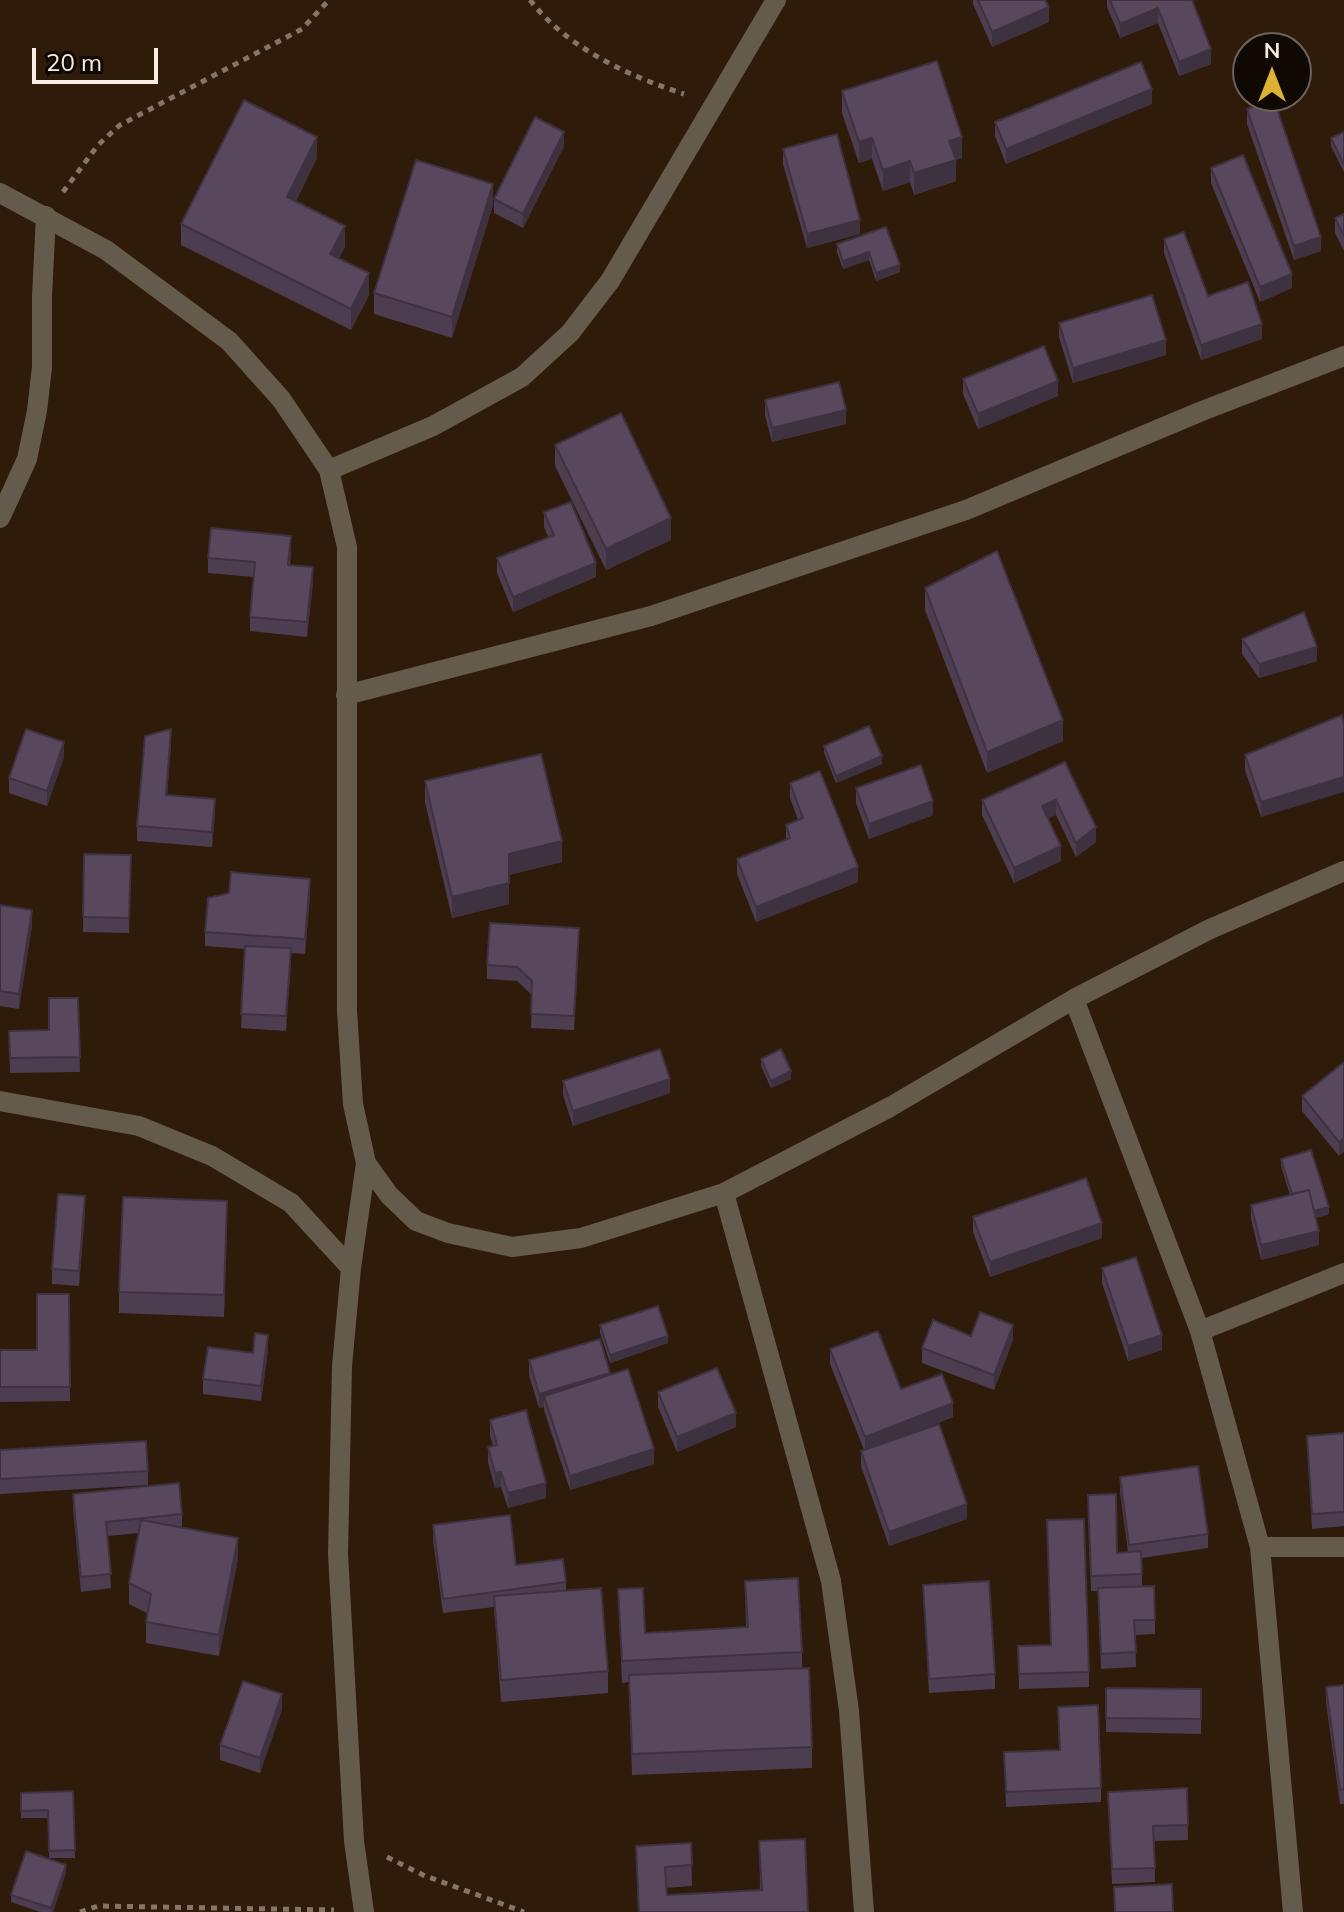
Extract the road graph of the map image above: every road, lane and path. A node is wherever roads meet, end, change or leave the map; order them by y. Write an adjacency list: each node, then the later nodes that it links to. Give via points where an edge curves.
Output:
1 (329, 0): 6 (path, via 302,29 120,125 98,145)
2 (530, 0): 4 (path, via 552,25 620,68)
3 (776, 0): 4 (street)
4 (714, 103): 8 (street, via 610,281 570,333 522,377 433,426)
5 (0, 193): 6 (street)
6 (46, 216): 8 (street, via 106,250 229,341 281,399); 9 (street, via 37,411 27,459)
7 (1344, 356): 10 (street, via 936,520 651,616)
8 (329, 470): 10 (street, via 347,547)
9 (0, 518)
10 (346, 695): 14 (street, via 347,1011 353,1104)
11 (1344, 871): 12 (street, via 1210,929)
12 (1074, 999): 15 (street, via 890,1107); 18 (street)
13 (0, 1101): 16 (street, via 139,1126 212,1156 291,1203)
14 (366, 1163): 15 (street, via 416,1221 512,1247 581,1238); 16 (street)
15 (724, 1193): 25 (street, via 831,1581 849,1711)
16 (351, 1268): 21 (street, via 342,1366 338,1554)
17 (1344, 1273): 18 (street)
18 (1200, 1331): 19 (street)
19 (1260, 1547): 20 (street); 26 (street)
20 (1344, 1547)
21 (354, 1841): 22 (street); 24 (path, via 423,1875)
22 (364, 1911): 23 (path, via 98,1906)
23 (80, 1912)
24 (524, 1912)
25 (864, 1912)
26 (1293, 1912)

